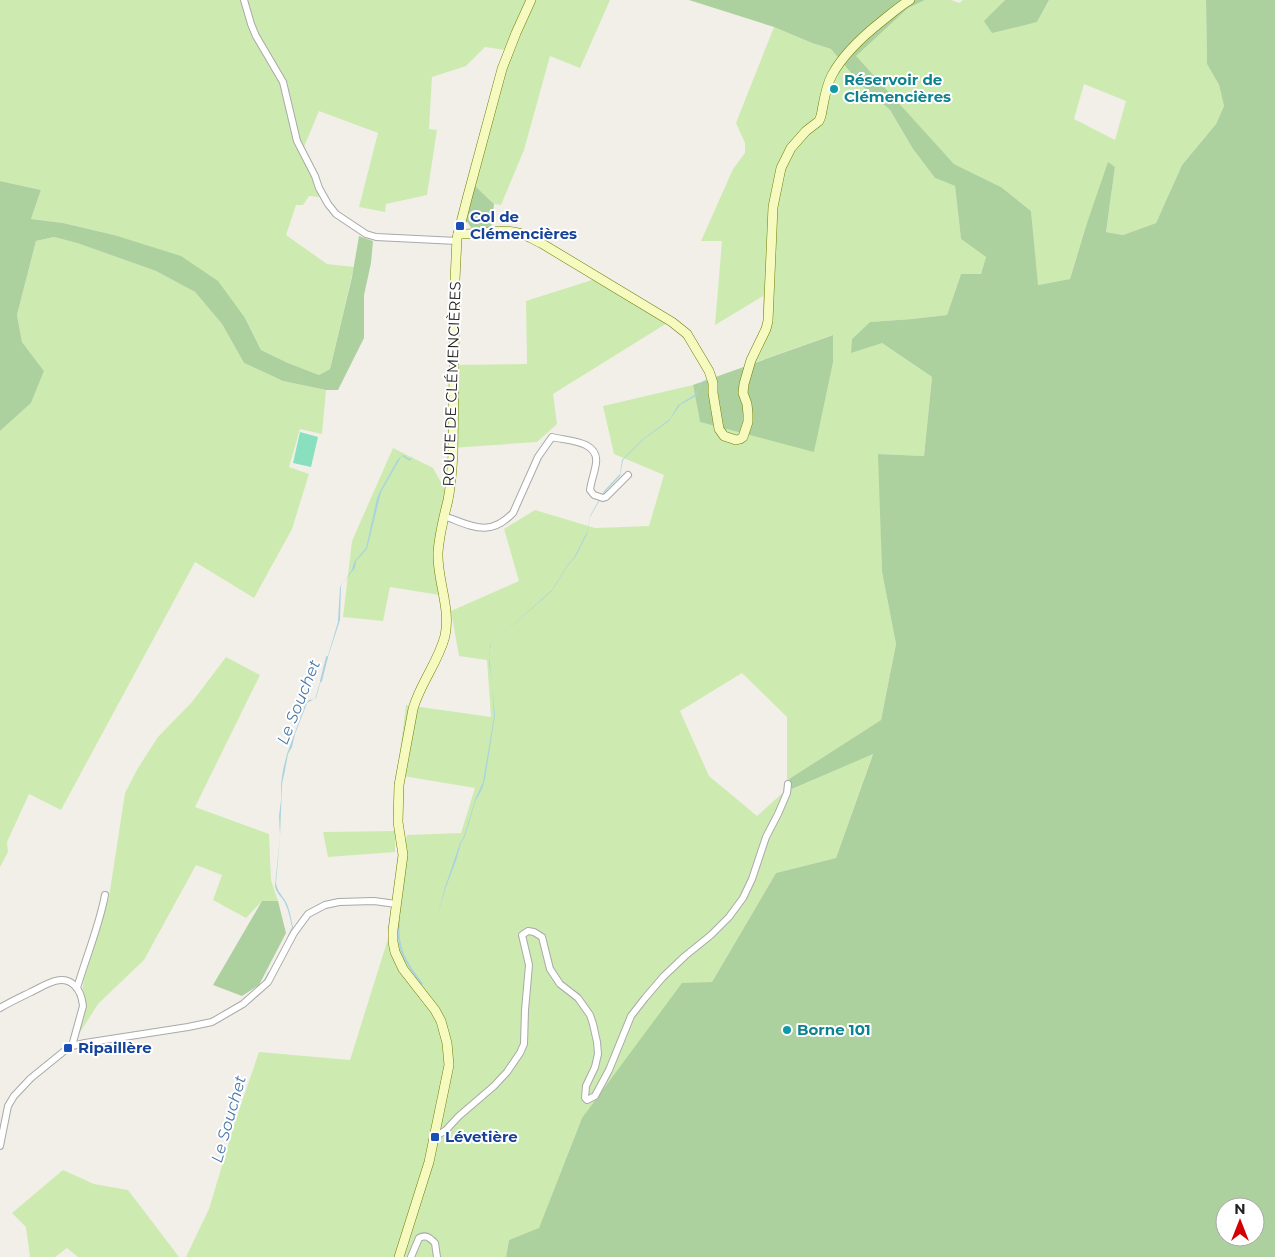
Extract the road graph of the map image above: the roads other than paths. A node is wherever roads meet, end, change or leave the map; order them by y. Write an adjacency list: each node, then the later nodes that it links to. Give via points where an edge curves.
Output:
1 (244, 0): 4 (street, via 256,36 280,74 297,141 334,212 366,234 376,237)
2 (531, 0): 4 (street, ROUTE DE CLÉMENCIÈRES, via 502,69)
3 (910, 0): 4 (street, via 861,38 842,59 828,85 819,121 791,148 781,168 772,207 768,321 744,384 748,422 740,440 724,436 719,430 709,371 687,334 672,322 541,243 518,233)
4 (458, 238): 6 (street, ROUTE DE CLÉMENCIÈRES, via 453,454)
5 (628, 475): 6 (street, via 606,497 594,495 590,490 597,461 594,451 586,444 552,437 538,457 513,513 506,520 499,525 478,528)
6 (444, 516): 9 (street, ROUTE DE CLÉMENCIÈRES, via 438,569 446,611 445,634 439,655 416,699 399,785 398,822 402,855)
7 (788, 784): 14 (street, via 743,898 729,917 663,977 631,1016 609,1070 591,1099 585,1098 586,1086 598,1054 590,1015 550,969 542,937 528,931 522,935 529,965 524,1044 494,1086)
8 (105, 895): 10 (street)
9 (396, 904): 12 (street, via 339,902 308,914 268,982 243,1004 212,1022); 13 (street, ROUTE DE CLÉMENCIÈRES, via 395,952 403,969 435,1010 446,1042 449,1065)
10 (77, 988): 11 (street, via 68,981 58,980); 12 (street, via 83,1006)
11 (0, 1008)
12 (72, 1046): 16 (street, via 31,1078 14,1096 8,1106)
13 (437, 1125): 14 (street); 15 (street, ROUTE DE CLÉMENCIÈRES)
14 (446, 1130): 15 (street)
15 (434, 1137): 17 (street, ROUTE DE CLÉMENCIÈRES, via 425,1178)
16 (0, 1146)
17 (399, 1257)
18 (411, 1257): 19 (street, via 419,1238 424,1236 435,1243)
19 (437, 1257)

